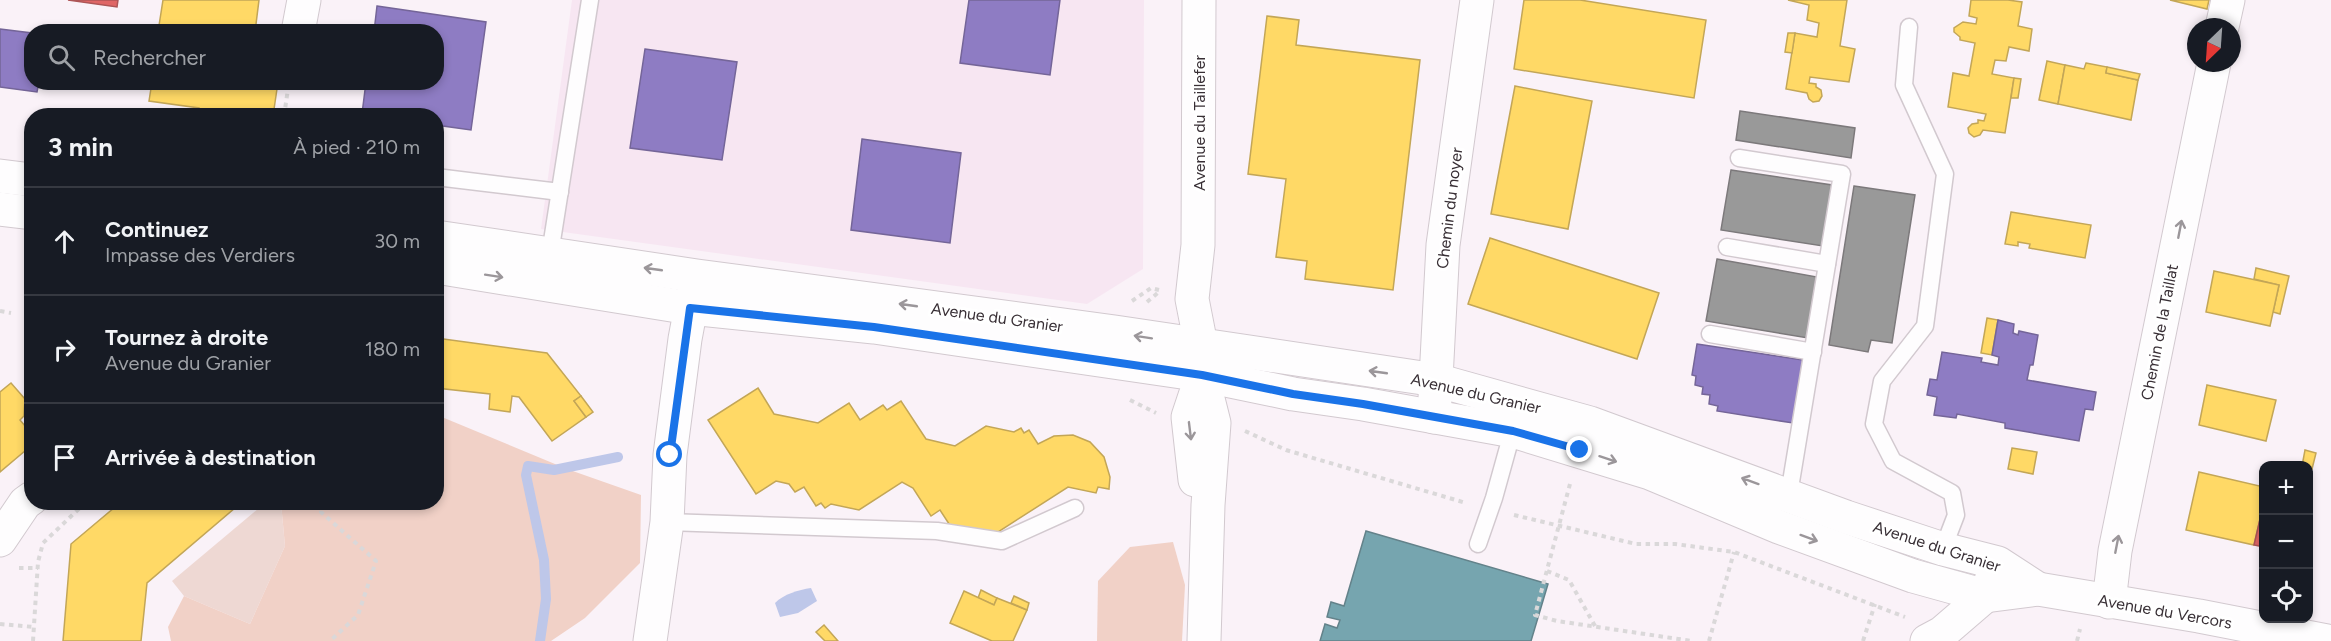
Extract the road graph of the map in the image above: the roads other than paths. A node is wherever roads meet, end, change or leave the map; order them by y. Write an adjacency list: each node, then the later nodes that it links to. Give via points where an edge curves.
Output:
1 (304, 0): 7 (street)
2 (590, 0): 14 (lane)
3 (1199, 0): 26 (street, Avenue du Taillefer, via 1198,245 1192,299)
4 (1477, 0): 27 (street, Chemin du noyer, via 1443,245)
5 (2228, 0): 6 (street)
6 (2224, 18)
7 (300, 24)
8 (1909, 27): 37 (lane, via 1904,85 1945,174 1925,326 1882,381 1874,424 1893,460 1952,493 1956,515)
9 (2212, 72): 42 (street, Chemin de la Taillat, one-way to 9, via 2117,539)
10 (1739, 158): 19 (lane, via 1842,174)
11 (0, 176): 13 (street)
12 (444, 178): 14 (lane)
13 (24, 179)
14 (560, 192): 21 (lane)
15 (0, 209): 16 (street)
16 (24, 212)
17 (444, 239): 21 (street, Avenue du Granier)
18 (1727, 248): 19 (lane)
19 (1827, 264): 25 (lane)
20 (444, 267): 21 (street, Avenue du Granier, one-way to 21)
21 (547, 269): 22 (street, Avenue du Granier, one-way to 21); 23 (street, Avenue du Granier)
22 (697, 276): 23 (street); 26 (street, Avenue du Granier, one-way to 22)
23 (690, 308): 26 (street, Avenue du Granier); 33 (street, via 670,455)
24 (1710, 334): 25 (lane)
25 (1813, 352): 30 (lane)
26 (1201, 360): 27 (street, Avenue du Granier, one-way to 26); 29 (street, Avenue du Granier, via 1293,394); 46 (street, Avenue du Taillefer, via 1214,423)
27 (1436, 380): 28 (street, Avenue du Granier); 29 (street, Chemin du noyer)
28 (1516, 416): 29 (street, Avenue du Granier); 30 (street, Avenue du Granier, one-way to 28, via 1590,423); 34 (street, Avenue du Granier, one-way to 34); 36 (lane)
29 (1434, 417)
30 (1790, 495): 34 (lane); 37 (street, Avenue du Granier)
31 (24, 504): 35 (street)
32 (1075, 508): 33 (lane, via 1002,542 937,531)
33 (667, 522): 45 (street)
34 (1779, 527): 39 (street, Avenue du Granier, one-way to 39)
35 (0, 540)
36 (1478, 544)
37 (1943, 549): 38 (street, Avenue du Granier); 39 (lane)
38 (1998, 563): 40 (street, Avenue du Granier); 41 (street)
39 (1930, 581): 41 (street, Avenue du Granier)
40 (2038, 589): 41 (street, Avenue du Granier); 42 (street, Avenue du Vercors)
41 (1985, 596): 43 (street)
42 (2109, 602): 44 (street, Avenue du Vercors)
43 (1934, 637)
44 (2330, 640)
45 (650, 641)
46 (1204, 641)

